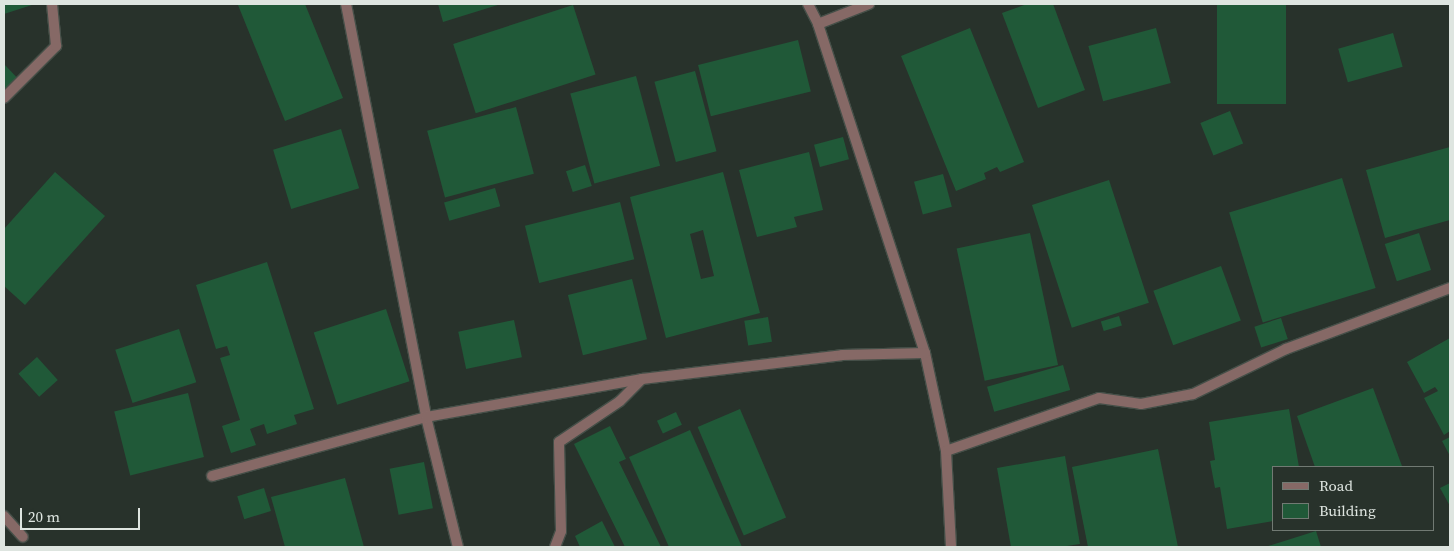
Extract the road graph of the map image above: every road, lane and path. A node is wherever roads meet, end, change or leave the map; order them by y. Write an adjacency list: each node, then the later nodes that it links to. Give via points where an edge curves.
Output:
1 (52, 4): 6 (street, via 56,46)
2 (346, 4): 10 (street)
3 (808, 4): 5 (street)
4 (869, 4): 5 (street)
5 (818, 24): 8 (street)
6 (4, 98)
7 (1450, 288): 11 (street, via 1286,349 1193,394 1141,404 1099,398)
8 (925, 353): 9 (street, via 842,355); 11 (street)
9 (642, 379): 10 (street); 16 (street, via 620,401 559,442 561,531)
10 (426, 417): 12 (street); 15 (street)
11 (946, 451): 17 (street)
12 (212, 476)
13 (4, 516): 14 (street)
14 (23, 537)
15 (458, 547)
16 (555, 547)
17 (951, 547)

